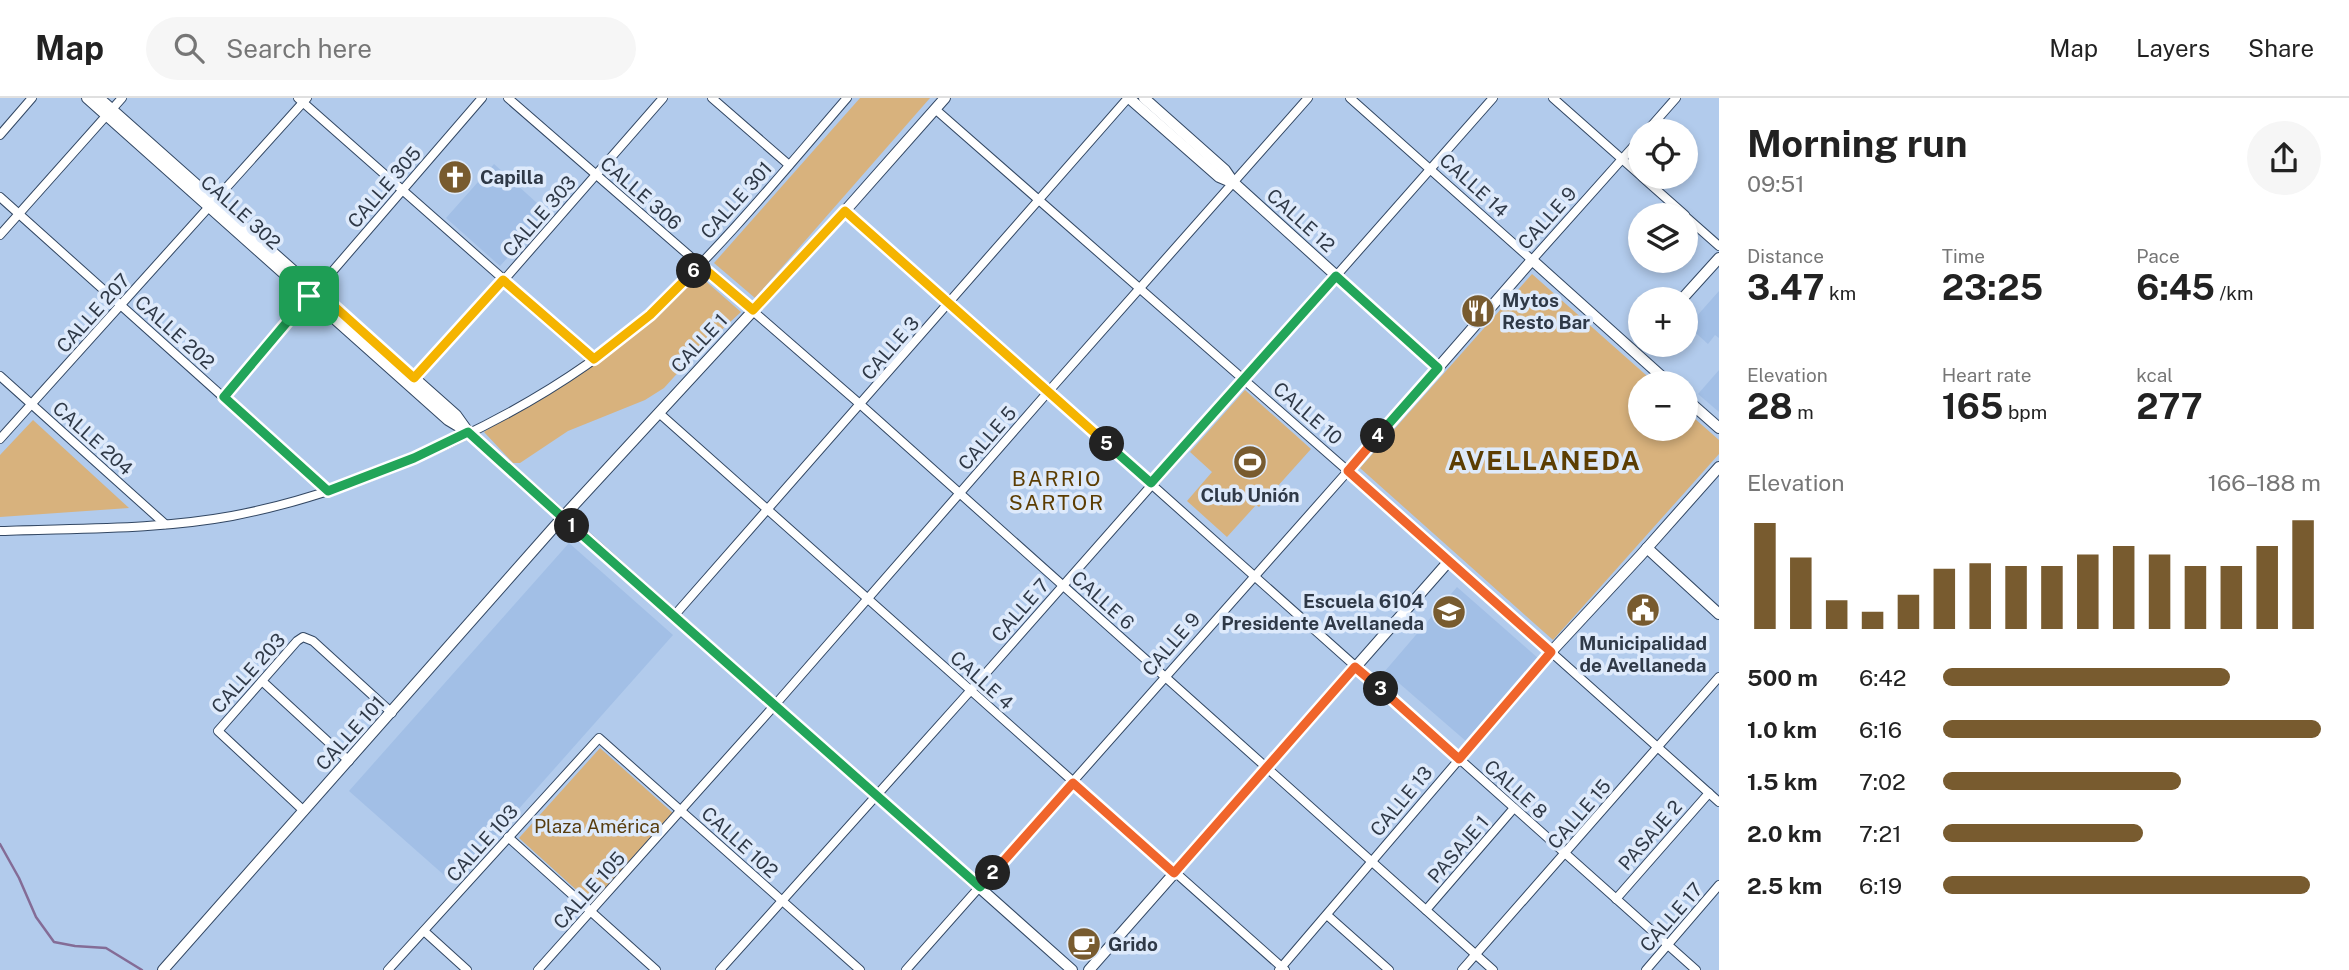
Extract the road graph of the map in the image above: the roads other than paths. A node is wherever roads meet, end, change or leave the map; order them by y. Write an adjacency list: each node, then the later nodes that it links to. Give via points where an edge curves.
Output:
1 (32, 98): 22 (street)
2 (87, 98): 20 (street, CALLE 302)
3 (99, 98): 20 (street, CALLE 302)
4 (122, 98): 20 (street)
5 (482, 98): 31 (street, CALLE 305)
6 (508, 98): 28 (street, CALLE 306)
7 (663, 98): 28 (street, CALLE 303)
8 (712, 98): 26 (street)
9 (847, 98): 26 (street, CALLE 301)
10 (945, 98): 19 (street, CALLE 1)
11 (1128, 98): 29 (street, CALLE 12, via 1219,177); 33 (street, CALLE 3)
12 (1144, 98): 29 (street, CALLE 12)
13 (1308, 98): 29 (street, CALLE 5)
14 (1350, 98): 27 (street, CALLE 14)
15 (1493, 98): 27 (street, CALLE 7)
16 (1553, 98): 24 (street)
17 (1676, 98): 21 (street)
18 (302, 99): 31 (street); 35 (street, CALLE 207)
19 (935, 109): 33 (street, CALLE 10); 36 (street, CALLE 1)
20 (109, 112): 35 (street, CALLE 302); 37 (street)
21 (1658, 119)
22 (0, 135)
23 (1628, 152): 24 (street, CALLE 9)
24 (1622, 159): 25 (street); 42 (street, CALLE 9)
25 (1628, 164)
26 (789, 165): 43 (street, CALLE 301)
27 (1430, 169): 42 (street, CALLE 14); 44 (street, CALLE 7)
28 (596, 175): 43 (street, CALLE 306); 45 (street, CALLE 303)
29 (1234, 183): 44 (street, CALLE 12); 47 (street, CALLE 5)
30 (1655, 189): 34 (street)
31 (402, 190): 45 (street); 48 (street, CALLE 305)
32 (0, 197): 37 (street, CALLE 202)
33 (1039, 200): 47 (street, CALLE 10); 49 (street, CALLE 3)
34 (1671, 203)
35 (212, 204): 48 (street, CALLE 302); 50 (street, CALLE 207)
36 (845, 211): 49 (street, CALLE 8); 51 (street, CALLE 1)
37 (18, 214): 39 (street); 50 (street, CALLE 202)
38 (1698, 227): 40 (street)
39 (0, 235)
40 (1719, 246)
41 (1719, 258): 46 (street)
42 (1532, 260): 52 (street, CALLE 14); 55 (street, CALLE 9)
43 (700, 265): 51 (street, CALLE 306); 54 (street, CALLE 301, via 650,315)
44 (1336, 276): 55 (street, CALLE 12); 58 (street, CALLE 7)
45 (503, 280): 54 (street); 59 (street, CALLE 303)
46 (1693, 287)
47 (1139, 288): 58 (street, CALLE 10); 60 (street, CALLE 5)
48 (312, 293): 59 (street, CALLE 302); 61 (street, CALLE 305)
49 (949, 304): 60 (street, CALLE 8); 63 (street, CALLE 3)
50 (122, 305): 61 (street, CALLE 202); 62 (street, CALLE 207)
51 (753, 310): 63 (street, CALLE 6); 65 (street, CALLE 1)
52 (1628, 341)
53 (1645, 357): 56 (street, CALLE 14)
54 (594, 359): 67 (street, CALLE 301, via 532,399)
55 (1438, 368): 70 (street, CALLE 9)
56 (1658, 371)
57 (0, 376): 62 (street, CALLE 204)
58 (1244, 380): 70 (street, CALLE 10); 71 (street, CALLE 7)
59 (411, 381): 67 (street, CALLE 302, via 448,420)
60 (1048, 392): 71 (street, CALLE 8); 73 (street, CALLE 5)
61 (224, 397): 72 (street, CALLE 202)
62 (32, 404): 68 (street, CALLE 207); 76 (street, CALLE 204)
63 (861, 405): 73 (street, CALLE 6); 74 (street, CALLE 3)
64 (1698, 409): 66 (street)
65 (659, 413): 74 (street, CALLE 4); 75 (street, CALLE 1)
66 (1719, 428)
67 (468, 432): 72 (street, CALLE 301); 75 (street, CALLE 302)
68 (0, 439)
69 (1719, 467): 78 (street, CALLE 13)
70 (1348, 471): 79 (street, CALLE 10); 80 (street, CALLE 9)
71 (1151, 483): 80 (street, CALLE 8); 81 (street, CALLE 7)
72 (328, 491): 76 (street, CALLE 301, via 232,516)
73 (960, 494): 81 (street, CALLE 6); 82 (street, CALLE 5)
74 (768, 509): 82 (street, CALLE 4); 84 (street, CALLE 3)
75 (562, 518): 84 (street, CALLE 302); 92 (street, CALLE 101)
76 (165, 524): 77 (street, CALLE 301)
77 (0, 531)
78 (1647, 548): 83 (street); 85 (street, CALLE 13)
79 (1448, 561): 85 (street, CALLE 10); 86 (street)
80 (1255, 576): 86 (street, CALLE 8); 87 (street, CALLE 9)
81 (1063, 586): 87 (street, CALLE 6); 90 (street, CALLE 7)
82 (868, 598): 90 (street, CALLE 4); 91 (street, CALLE 5)
83 (1719, 614)
84 (673, 617): 91 (street, CALLE 302)
85 (1551, 652): 94 (street, CALLE 10); 95 (street, CALLE 13)
86 (1355, 667): 95 (street, CALLE 8); 97 (street)
87 (1165, 677): 97 (street, CALLE 6); 98 (street, CALLE 9)
88 (1719, 677): 94 (street, CALLE 15)
89 (262, 681): 92 (street, CALLE 203, via 303,638 313,641); 96 (street); 103 (street, CALLE 203, via 218,731)
90 (971, 690): 98 (street, CALLE 4); 100 (street, CALLE 7)
91 (774, 706): 100 (street, CALLE 302); 104 (street, CALLE 105)
92 (392, 713): 96 (street, CALLE 101)
93 (599, 737): 104 (street, CALLE 102); 105 (street, CALLE 103)
94 (1658, 747): 99 (street, CALLE 10); 106 (street, CALLE 15)
95 (1459, 759): 102 (street, CALLE 8); 107 (street, CALLE 13)
96 (349, 761): 103 (street, CALLE 101)
97 (1266, 768): 107 (street, CALLE 6); 108 (street)
98 (1073, 783): 108 (street, CALLE 4); 110 (street, CALLE 9)
99 (1709, 793): 101 (street, CALLE 10); 111 (street, PASAJE 2)
100 (876, 796): 110 (street, CALLE 302); 112 (street, CALLE 7)
101 (1719, 802)
102 (1514, 808): 106 (street, CALLE 8); 113 (street, PASAJE 1)
103 (304, 811): 120 (street, CALLE 101)
104 (681, 811): 112 (street, CALLE 102); 114 (street, CALLE 105)
105 (508, 838): 114 (street); 116 (street, CALLE 103)
106 (1565, 854): 111 (street, CALLE 8); 118 (street, CALLE 15)
107 (1372, 862): 113 (street, CALLE 6); 115 (street, CALLE 13)
108 (1174, 873): 119 (street, CALLE 4); 129 (street)
109 (1719, 885): 117 (street, CALLE 17)
110 (980, 887): 127 (street, CALLE 9); 128 (street, CALLE 302)
111 (1616, 899): 117 (street, CALLE 8)
112 (781, 900): 125 (street, CALLE 7); 126 (street, CALLE 102)
113 (1426, 910): 118 (street, CALLE 6)
114 (591, 912): 123 (street, CALLE 105); 124 (street)
115 (1327, 915): 119 (street, CALLE 13); 130 (street)
116 (424, 931): 121 (street, CALLE 103); 122 (street)
117 (1668, 945): 133 (street, CALLE 17); 134 (street, CALLE 8)
118 (1476, 954): 131 (street, CALLE 15); 132 (street, CALLE 6)
119 (1282, 969)
120 (163, 970)
121 (388, 970)
122 (467, 970)
123 (538, 970)
124 (656, 970)
125 (720, 970)
126 (860, 970)
127 (906, 970)
128 (1072, 970)
129 (1089, 970)
130 (1389, 970)
131 (1462, 970)
132 (1493, 970)
133 (1646, 970)
134 (1696, 970)

